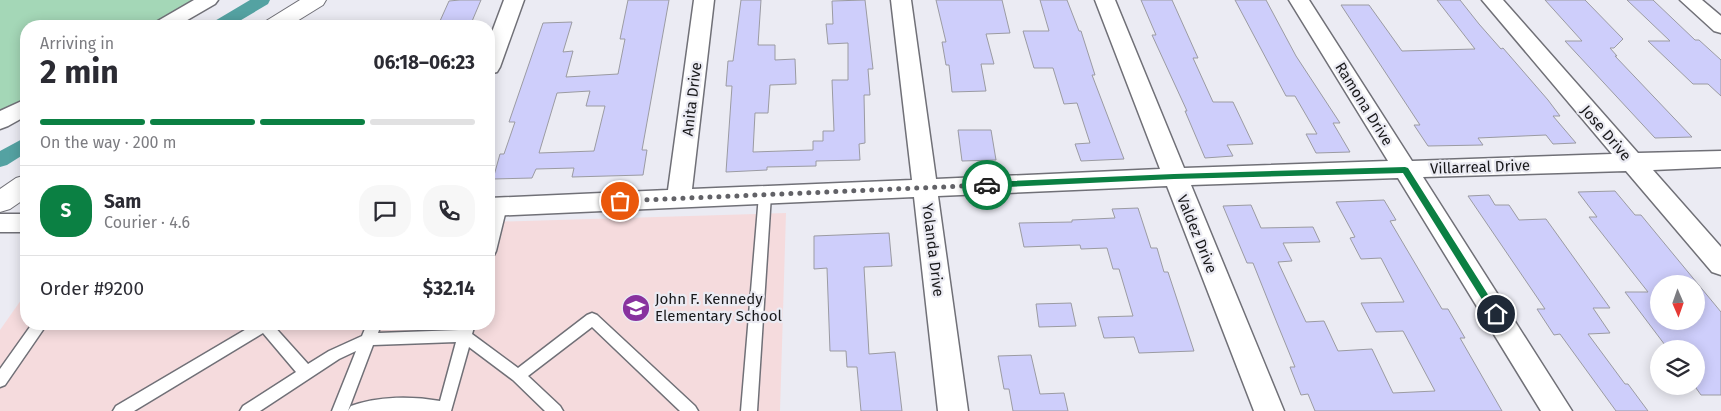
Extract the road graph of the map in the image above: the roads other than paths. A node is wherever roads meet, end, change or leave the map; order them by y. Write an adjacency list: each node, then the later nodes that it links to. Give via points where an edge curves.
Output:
1 (208, 0): 10 (street)
2 (315, 0): 11 (street)
3 (514, 0): 13 (street)
4 (704, 0): 23 (street, Anita Drive)
5 (901, 0): 20 (street, Yolanda Drive)
6 (1105, 0): 19 (street, Valdez Drive)
7 (1299, 0): 18 (street, Ramona Drive)
8 (1492, 0): 17 (street, Jose Drive)
9 (1690, 0): 12 (street)
10 (173, 20)
11 (283, 20)
12 (1721, 28)
13 (495, 51)
14 (20, 109): 15 (street)
15 (0, 121)
16 (1721, 159): 17 (street, Villarreal Drive)
17 (1631, 162): 18 (street, Villarreal Drive); 28 (street, Jose Drive)
18 (1405, 170): 19 (street, Villarreal Drive); 48 (street, Ramona Drive)
19 (1174, 176): 20 (street, Villarreal Drive); 47 (street, Valdez Drive)
20 (924, 188): 22 (street, Villarreal Drive); 46 (street, Yolanda Drive)
21 (20, 189): 24 (street)
22 (765, 194): 23 (street, Villarreal Drive); 45 (lane)
23 (679, 198): 25 (street, Villarreal Drive)
24 (0, 202)
25 (495, 206)
26 (0, 223): 27 (street)
27 (20, 223)
28 (1721, 265)
29 (36, 330): 37 (lane)
30 (256, 330): 39 (lane)
31 (268, 330): 35 (lane)
32 (372, 330): 34 (lane)
33 (467, 330): 34 (lane); 36 (lane); 38 (lane)
34 (368, 339): 35 (lane); 41 (lane)
35 (306, 373): 40 (lane)
36 (518, 376): 43 (lane); 44 (lane, via 592,319)
37 (0, 381)
38 (446, 409): 42 (lane, via 396,404)
39 (121, 411)
40 (248, 411)
41 (340, 411)
42 (356, 411)
43 (554, 411)
44 (690, 411)
45 (750, 411)
46 (954, 411)
47 (1269, 411)
48 (1557, 411)

